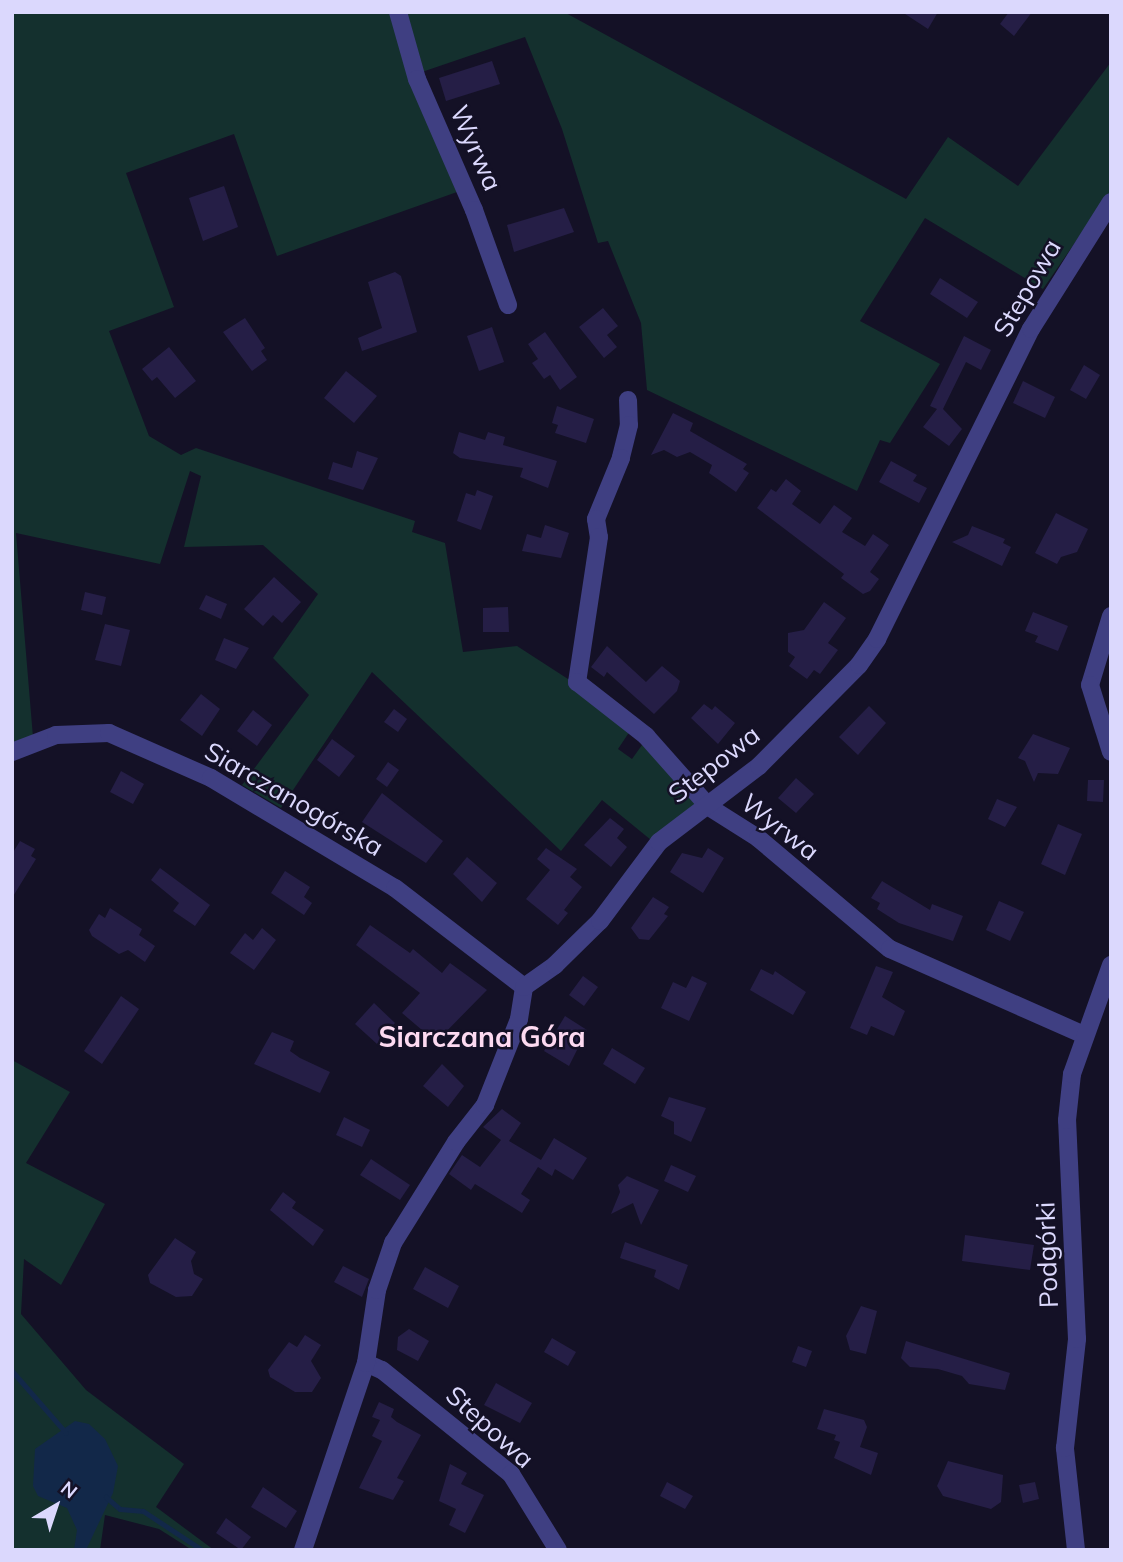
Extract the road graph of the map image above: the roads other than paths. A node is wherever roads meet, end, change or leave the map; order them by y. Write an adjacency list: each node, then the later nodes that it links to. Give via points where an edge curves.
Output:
1 (398, 12): 3 (street, Wyrwa, via 417,79 474,210)
2 (1111, 202): 8 (street, Stepowa, via 1031,329 877,639 828,702)
3 (508, 305)
4 (628, 400): 8 (street, Wyrwa, via 629,425 621,458 596,519 600,537 577,682 646,736)
5 (1111, 616): 7 (street, via 1090,685)
6 (12, 752): 10 (street, Siarczanogórska, via 56,735 109,733 211,778 395,888)
7 (1111, 752)
8 (709, 807): 10 (street, Stepowa, via 680,822 600,921 555,965); 11 (street, Wyrwa, via 758,838 890,949)
9 (1111, 965): 11 (street, Podgórki)
10 (524, 987): 12 (street, via 519,1019 485,1105 456,1142 393,1243 377,1290)
11 (1084, 1035): 15 (street, Podgórki, via 1072,1074 1067,1120 1077,1339 1065,1448)
12 (366, 1363): 13 (street); 14 (street, Stepowa, via 382,1370 511,1474)
13 (303, 1550)
14 (558, 1550)
15 (1076, 1550)

